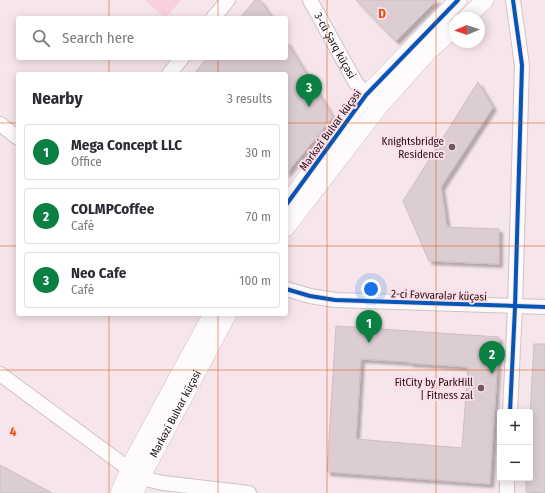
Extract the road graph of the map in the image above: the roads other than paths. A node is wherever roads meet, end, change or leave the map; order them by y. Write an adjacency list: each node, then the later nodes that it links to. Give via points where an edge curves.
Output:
1 (228, 0): 7 (street)
2 (310, 0): 11 (street, 3-cü Şərq küçəsi, via 356,84)
3 (458, 0): 11 (street, Mərkəzi Bulvar küçəsi)
4 (485, 0): 6 (street)
5 (514, 0): 18 (street, via 522,65)
6 (472, 12)
7 (215, 16)
8 (449, 33): 12 (street, via 427,53)
9 (180, 60): 10 (street)
10 (171, 72)
11 (366, 95): 12 (street, 3-cü Şərq küçəsi); 15 (street, Mərkəzi Bulvar küçəsi)
12 (379, 107): 16 (street)
13 (0, 124): 14 (street)
14 (16, 136)
15 (288, 201)
16 (288, 225)
17 (288, 290): 18 (street, 2-ci Fəvvarələr küçəsi, via 335,300)
18 (515, 307): 19 (street, 2-ci Fəvvarələr küçəsi); 23 (street)
19 (545, 307)
20 (211, 316): 24 (street, Mərkəzi Bulvar küçəsi)
21 (227, 316): 24 (street, Mərkəzi Bulvar küçəsi)
22 (0, 374): 24 (street)
23 (510, 409)
24 (135, 473): 26 (street, Mərkəzi Bulvar küçəsi); 27 (street, Mərkəzi Bulvar küçəsi); 28 (street, via 163,483)
25 (507, 481): 29 (street)
26 (119, 493)
27 (134, 493)
28 (248, 493)
29 (507, 493)

